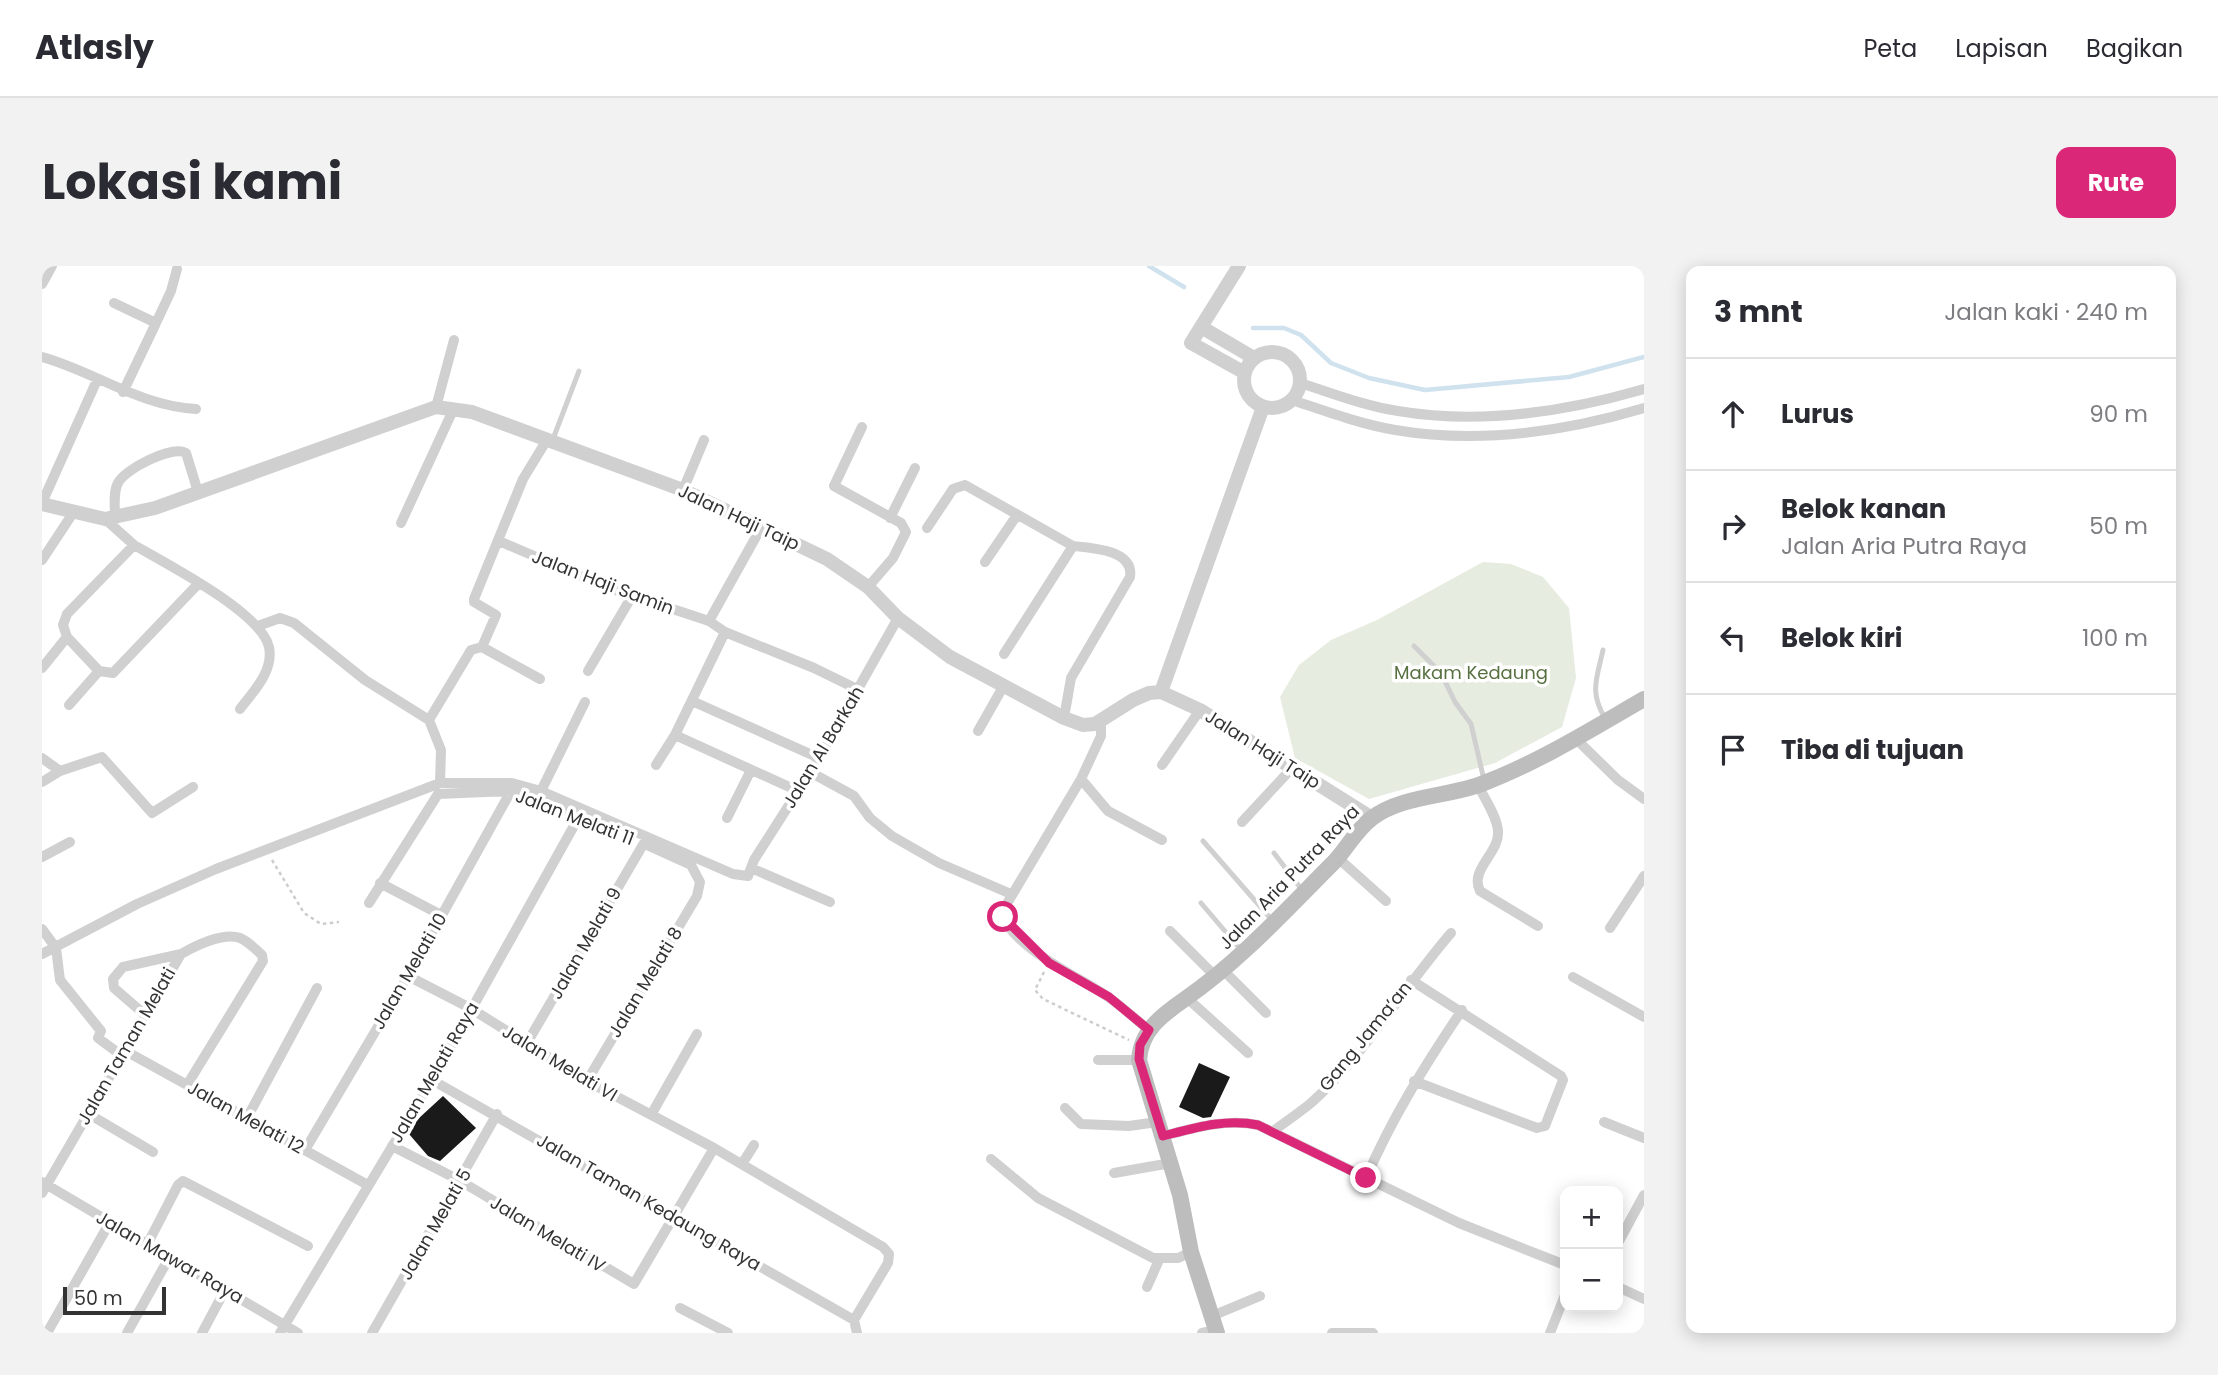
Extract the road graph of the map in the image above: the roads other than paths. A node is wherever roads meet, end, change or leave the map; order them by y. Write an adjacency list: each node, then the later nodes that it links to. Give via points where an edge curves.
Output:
1 (52, 266): 4 (street)
2 (1239, 266): 7 (street)
3 (177, 269): 6 (street)
4 (42, 284)
5 (114, 303): 6 (street)
6 (156, 323): 16 (street)
7 (1202, 327): 10 (street); 12 (street, via 1191,343)
8 (454, 340): 19 (street)
9 (42, 356): 13 (street)
10 (1254, 358): 12 (street); 14 (street, via 1272,352 1289,358 1296,365)
11 (579, 371): 26 (lane)
12 (1245, 373): 20 (street, via 1249,397)
13 (97, 380): 16 (street); 31 (street)
14 (1300, 383): 17 (street); 18 (street, via 1372,405 1439,417 1481,418)
15 (1644, 389): 18 (street)
16 (123, 392): 23 (street)
17 (1292, 400): 20 (street, via 1278,408); 24 (street, via 1354,420 1438,436 1482,437)
18 (1582, 404): 24 (street)
19 (436, 407): 21 (street, Jalan Haji Taip); 30 (street, Jalan Haji Taip)
20 (1263, 407): 62 (street)
21 (454, 408): 26 (street, Jalan Haji Taip); 36 (street)
22 (1644, 408): 24 (street)
23 (196, 409)
24 (1586, 422)
25 (862, 427): 35 (street, via 834,485)
26 (551, 439): 29 (street, Jalan Haji Taip); 39 (street, via 523,479)
27 (704, 440): 29 (street)
28 (915, 468): 35 (street)
29 (683, 490): 37 (street, Jalan Haji Taip)
30 (198, 492): 34 (street, Jalan Haji Taip); 34 (street, via 186,453 178,450 148,460 123,476)
31 (42, 503): 32 (street, Jalan Haji Taip)
32 (73, 513): 34 (street, Jalan Haji Taip); 42 (street)
33 (1017, 515): 38 (street, via 961,485 953,489); 41 (street); 43 (street)
34 (110, 518): 40 (street)
35 (890, 518): 45 (street, via 904,525 906,534)
36 (401, 523)
37 (762, 526): 45 (street, Jalan Haji Taip, via 827,559); 48 (street)
38 (927, 528)
39 (499, 541): 46 (street, Jalan Haji Samin); 53 (street, via 474,602 496,615)
40 (134, 545): 44 (street); 51 (street, via 67,614 63,625)
41 (1073, 546): 55 (street); 69 (street, via 1126,558 1131,570 1071,678)
42 (42, 560)
43 (985, 562)
44 (199, 583): 49 (street); 57 (street, via 119,670)
45 (868, 587): 47 (street, Jalan Haji Taip)
46 (632, 596): 48 (street, Jalan Haji Samin); 58 (street)
47 (898, 618): 60 (street, Jalan Haji Taip, via 950,657); 61 (street, Jalan Al Barkah)
48 (709, 621): 50 (street, Jalan Haji Samin)
49 (258, 626): 67 (street, via 269,648 268,662 264,676); 70 (street, via 280,618 294,623 365,680)
50 (724, 632): 61 (street, Jalan Haji Samin); 64 (street)
51 (67, 637): 56 (street); 57 (street)
52 (1414, 646): 87 (lane, via 1441,673 1471,724)
53 (482, 647): 59 (street); 70 (street, via 471,650)
54 (1603, 650): 71 (lane, via 1595,701)
55 (1004, 654)
56 (42, 668)
57 (99, 671): 66 (street)
58 (589, 671)
59 (540, 679)
60 (1003, 687): 69 (street, Jalan Haji Taip); 73 (street)
61 (857, 689): 77 (street, Jalan Al Barkah)
62 (1161, 692): 68 (street, Jalan Haji Taip); 72 (street, via 1133,700)
63 (1644, 699): 71 (main road, Jalan Aria Putra Raya)
64 (692, 701): 74 (street); 77 (street)
65 (585, 702): 90 (street)
66 (69, 705)
67 (240, 709)
68 (1200, 710): 79 (street); 80 (street, Jalan Haji Taip)
69 (1064, 718): 72 (street, Jalan Haji Taip, via 1083,725)
70 (429, 720): 86 (street, via 441,750)
71 (1607, 720): 75 (main road, Jalan Aria Putra Raya)
72 (1101, 722): 84 (street, via 1101,736)
73 (978, 731)
74 (675, 734): 78 (street); 81 (street)
75 (1575, 738): 87 (main road, Jalan Aria Putra Raya); 92 (street)
76 (42, 758): 82 (street)
77 (819, 758): 83 (street, Jalan Al Barkah)
78 (656, 765)
79 (1162, 765)
80 (1292, 768): 95 (street, Jalan Haji Taip); 96 (street)
81 (751, 769): 91 (street); 94 (street)
82 (60, 771): 85 (street); 88 (street, via 102,757 152,813)
83 (810, 772): 91 (street, Jalan Al Barkah); 109 (street, via 854,796 870,818 892,836 939,863)
84 (1081, 779): 97 (street, via 1108,811); 109 (street)
85 (42, 782)
86 (440, 783): 90 (street, via 512,783); 121 (street, via 216,869)
87 (1481, 784): 95 (main road, Jalan Aria Putra Raya); 116 (street, via 1498,833 1478,873 1477,886)
88 (193, 787)
89 (511, 791): 93 (street, Jalan Melati 11); 107 (street, Jalan Melati 11, via 438,794); 114 (street, Jalan Melati 10)
90 (541, 791): 104 (street, via 733,874)
91 (798, 791): 104 (street, Jalan Al Barkah)
92 (1644, 799)
93 (580, 816): 100 (street, Jalan Melati 11); 131 (street, Jalan Melati Raya)
94 (727, 818)
95 (1372, 818): 103 (main road, Jalan Aria Putra Raya)
96 (1242, 822)
97 (1162, 840)
98 (1203, 841): 115 (lane)
99 (70, 842): 102 (street)
100 (644, 843): 106 (street, Jalan Melati 11, via 691,865); 138 (street, Jalan Melati 9)
101 (1274, 853): 108 (lane)
102 (42, 857)
103 (1338, 858): 108 (main road, Jalan Aria Putra Raya); 110 (street)
104 (750, 872): 111 (street)
105 (1644, 876): 117 (street)
106 (701, 882): 144 (street, Jalan Melati 8)
107 (380, 883): 112 (street, Jalan Melati 11); 114 (street)
108 (1304, 893): 115 (main road, Jalan Aria Putra Raya)
109 (1011, 894): 136 (street, via 1003,906 1003,917 1049,963 1109,997)
110 (1386, 901)
111 (830, 902)
112 (369, 903)
113 (1201, 903): 122 (lane)
114 (441, 915): 126 (street, Jalan Melati 10)
115 (1274, 922): 122 (main road, Jalan Aria Putra Raya)
116 (1538, 926)
117 (1610, 928)
118 (42, 929): 121 (street)
119 (1170, 931): 125 (street)
120 (1451, 933): 128 (street, Gang Jama’an)
121 (56, 948): 123 (street); 139 (street, Jalan Melati 12, via 60,980 72,999 101,1031 98,1038)
122 (1244, 953): 125 (main road, Jalan Aria Putra Raya)
123 (42, 954)
124 (181, 954): 134 (street, Jalan Taman Melati); 134 (street, via 123,967 113,979 114,988); 146 (street, Jalan Taman Melati, via 235,936 263,958)
125 (1220, 974): 130 (main road, Jalan Aria Putra Raya); 133 (street)
126 (408, 976): 131 (street, Jalan Melati VI); 159 (street, Jalan Melati 10)
127 (1573, 977): 135 (street)
128 (1410, 980): 132 (street); 154 (street, Gang Jama’an, via 1347,1065 1311,1102)
129 (317, 988): 151 (street)
130 (1187, 998): 136 (main road, Jalan Aria Putra Raya, via 1159,1017); 141 (street)
131 (470, 1008): 138 (street, Jalan Melati VI); 143 (street, Jalan Melati Raya)
132 (1462, 1010): 145 (street); 145 (street, via 1561,1076 1563,1084 1545,1126 1537,1128)
133 (1266, 1013)
134 (144, 1014): 139 (street, Jalan Taman Melati)
135 (1644, 1017)
136 (1149, 1030): 140 (main road, Jalan Aria Putra Raya)
137 (697, 1034): 150 (street)
138 (527, 1043): 144 (street, Jalan Melati VI)
139 (122, 1052): 146 (street, Jalan Melati 12); 148 (street, Jalan Taman Melati)
140 (1139, 1052): 142 (street); 153 (main road)
141 (1248, 1054)
142 (1098, 1060)
143 (432, 1080): 149 (street, Jalan Taman Kedaung Raya); 157 (street, Jalan Melati Raya)
144 (587, 1081): 150 (street, Jalan Melati VI)
145 (1414, 1081): 165 (street)
146 (187, 1085): 151 (street, Jalan Melati 12)
147 (1065, 1108): 153 (street, via 1081,1124)
148 (87, 1113): 160 (street); 168 (street, Jalan Taman Melati)
149 (497, 1114): 166 (street, Jalan Melati 5); 170 (street, Jalan Taman Kedaung Raya)
150 (651, 1115): 158 (street, Jalan Melati VI)
151 (247, 1118): 159 (street, Jalan Melati 12)
152 (1604, 1122): 155 (street)
153 (1160, 1129): 154 (street, via 1242,1121); 162 (main road)
154 (1272, 1132): 165 (street)
155 (1644, 1138)
156 (754, 1145): 163 (street)
157 (392, 1146): 166 (street, Jalan Melati IV); 167 (street, Jalan Melati Raya)
158 (714, 1149): 163 (street, Jalan Melati VI); 170 (street)
159 (305, 1150): 167 (street, Jalan Melati 12)
160 (153, 1152)
161 (991, 1159): 177 (street, via 1038,1198)
162 (1171, 1163): 164 (street); 175 (main road)
163 (742, 1164): 186 (street, Jalan Melati VI, via 860,1232 889,1254)
164 (1114, 1173)
165 (1366, 1178): 178 (street, via 1459,1223)
166 (460, 1181): 170 (street, Jalan Melati IV, via 634,1284); 193 (street, Jalan Melati 5)
167 (368, 1185): 188 (street, Jalan Melati Raya)
168 (44, 1186): 171 (street, Jalan Mawar Raya)
169 (1644, 1195): 172 (street)
170 (676, 1216): 186 (street, Jalan Taman Kedaung Raya)
171 (110, 1222): 173 (street, Jalan Mawar Raya); 189 (street)
172 (1623, 1233)
173 (148, 1243): 174 (street, via 183,1181); 176 (street, Jalan Mawar Raya)
174 (308, 1246)
175 (1191, 1252): 177 (street); 187 (main road)
176 (170, 1256): 180 (street, Jalan Mawar Raya); 190 (street)
177 (1159, 1260): 179 (street)
178 (1560, 1263)
179 (1147, 1287)
180 (226, 1288): 188 (street, Jalan Mawar Raya); 191 (street)
181 (1623, 1290): 183 (street)
182 (1260, 1296): 187 (street)
183 (1644, 1300)
184 (680, 1308): 194 (street)
185 (1560, 1308): 198 (street)
186 (854, 1320): 195 (street)
187 (1212, 1328)
188 (282, 1329): 192 (street, Jalan Mawar Raya)
189 (47, 1333)
190 (127, 1333)
191 (202, 1333)
192 (298, 1333)
193 (372, 1333)
194 (728, 1333)
195 (857, 1333)
196 (1332, 1333): 197 (street)
197 (1373, 1333)
198 (1550, 1333)

